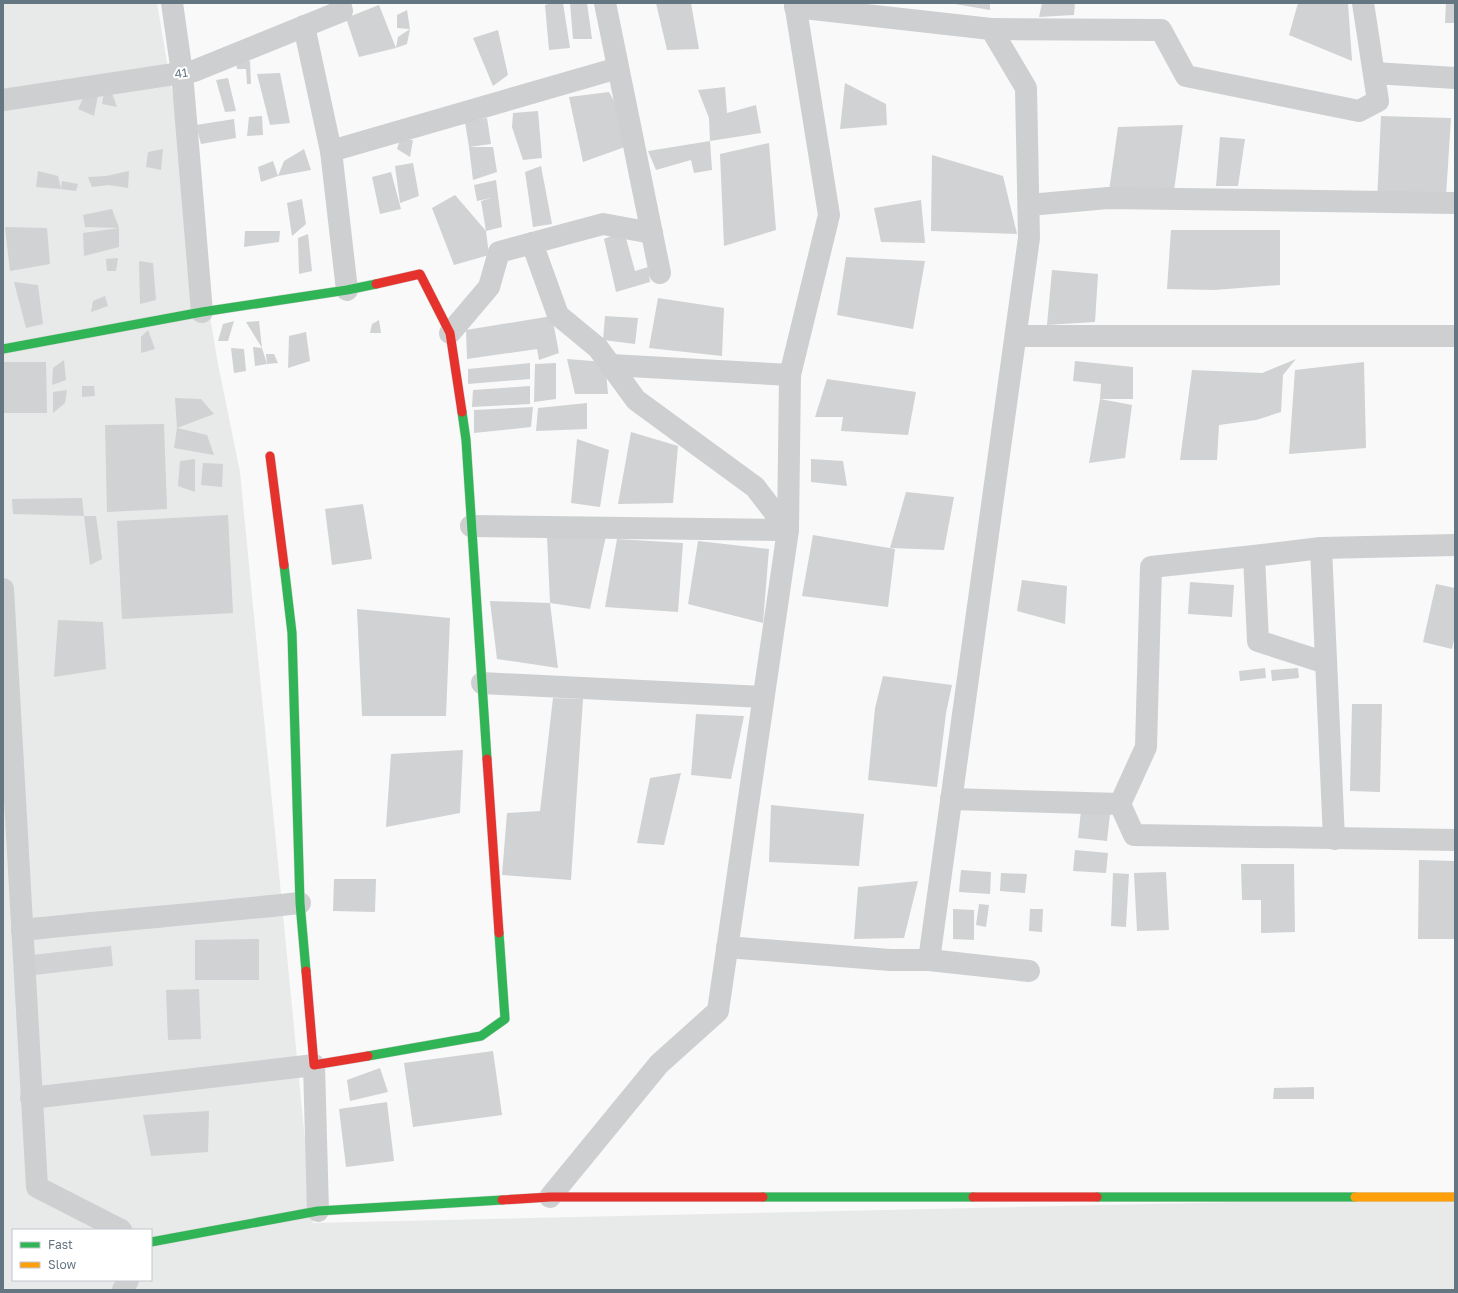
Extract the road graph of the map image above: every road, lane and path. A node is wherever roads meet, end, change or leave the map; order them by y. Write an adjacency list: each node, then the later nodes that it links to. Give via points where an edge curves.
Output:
1 (172, 3): 9 (street)
2 (605, 3): 8 (street)
3 (1363, 3): 10 (street)
4 (795, 5): 7 (street); 26 (street, via 829,215)
5 (346, 6): 6 (street, 41)
6 (304, 26): 9 (street, 41, via 194,71); 13 (street)
7 (991, 29): 10 (street, via 1161,30 1186,76 1359,110 1378,101); 15 (street, via 1026,88)
8 (618, 68): 13 (street); 16 (street)
9 (182, 73): 12 (street, 41); 20 (street)
10 (1374, 73): 11 (street)
11 (1455, 78)
12 (3, 100)
13 (331, 151): 19 (street)
14 (1455, 203): 15 (street, via 1108,198)
15 (1029, 205): 22 (street, via 1029,238)
16 (652, 233): 17 (street, via 603,224); 18 (street)
17 (532, 243): 21 (street, via 499,252 489,287); 25 (street, via 558,315 598,348)
18 (660, 273)
19 (347, 290): 20 (street); 21 (street, via 420,274)
20 (202, 312): 24 (street)
21 (450, 333): 28 (street, via 466,440)
22 (1016, 336): 23 (street); 37 (street)
23 (1455, 336)
24 (3, 349)
25 (610, 365): 26 (street); 29 (street, via 636,400 755,487)
26 (790, 375): 29 (street)
27 (270, 456): 41 (street, via 292,633)
28 (471, 526): 29 (street); 35 (street)
29 (788, 530): 36 (street)
30 (1455, 545): 31 (street)
31 (1321, 548): 32 (street); 34 (street)
32 (1254, 556): 34 (street, via 1258,641); 38 (street, via 1151,567 1146,747)
33 (3, 589): 42 (street)
34 (1326, 663): 39 (street)
35 (482, 683): 36 (street); 46 (street, via 505,1019 481,1036)
36 (763, 697): 43 (street)
37 (951, 799): 38 (street); 44 (street)
38 (1120, 804): 39 (street, via 1134,835)
39 (1334, 839): 40 (street)
40 (1455, 840)
41 (300, 903): 42 (street); 46 (street)
42 (22, 930): 47 (street)
43 (727, 947): 44 (street, via 890,960); 48 (street, via 718,1011 659,1064)
44 (929, 960): 45 (street)
45 (1029, 971)
46 (314, 1065): 47 (street); 50 (street)
47 (31, 1098): 51 (street, via 37,1187)
48 (550, 1197): 49 (street); 50 (street)
49 (1455, 1197)
50 (318, 1212): 52 (street)
51 (118, 1229)
52 (152, 1242)
53 (128, 1281): 54 (street)
54 (123, 1290)

